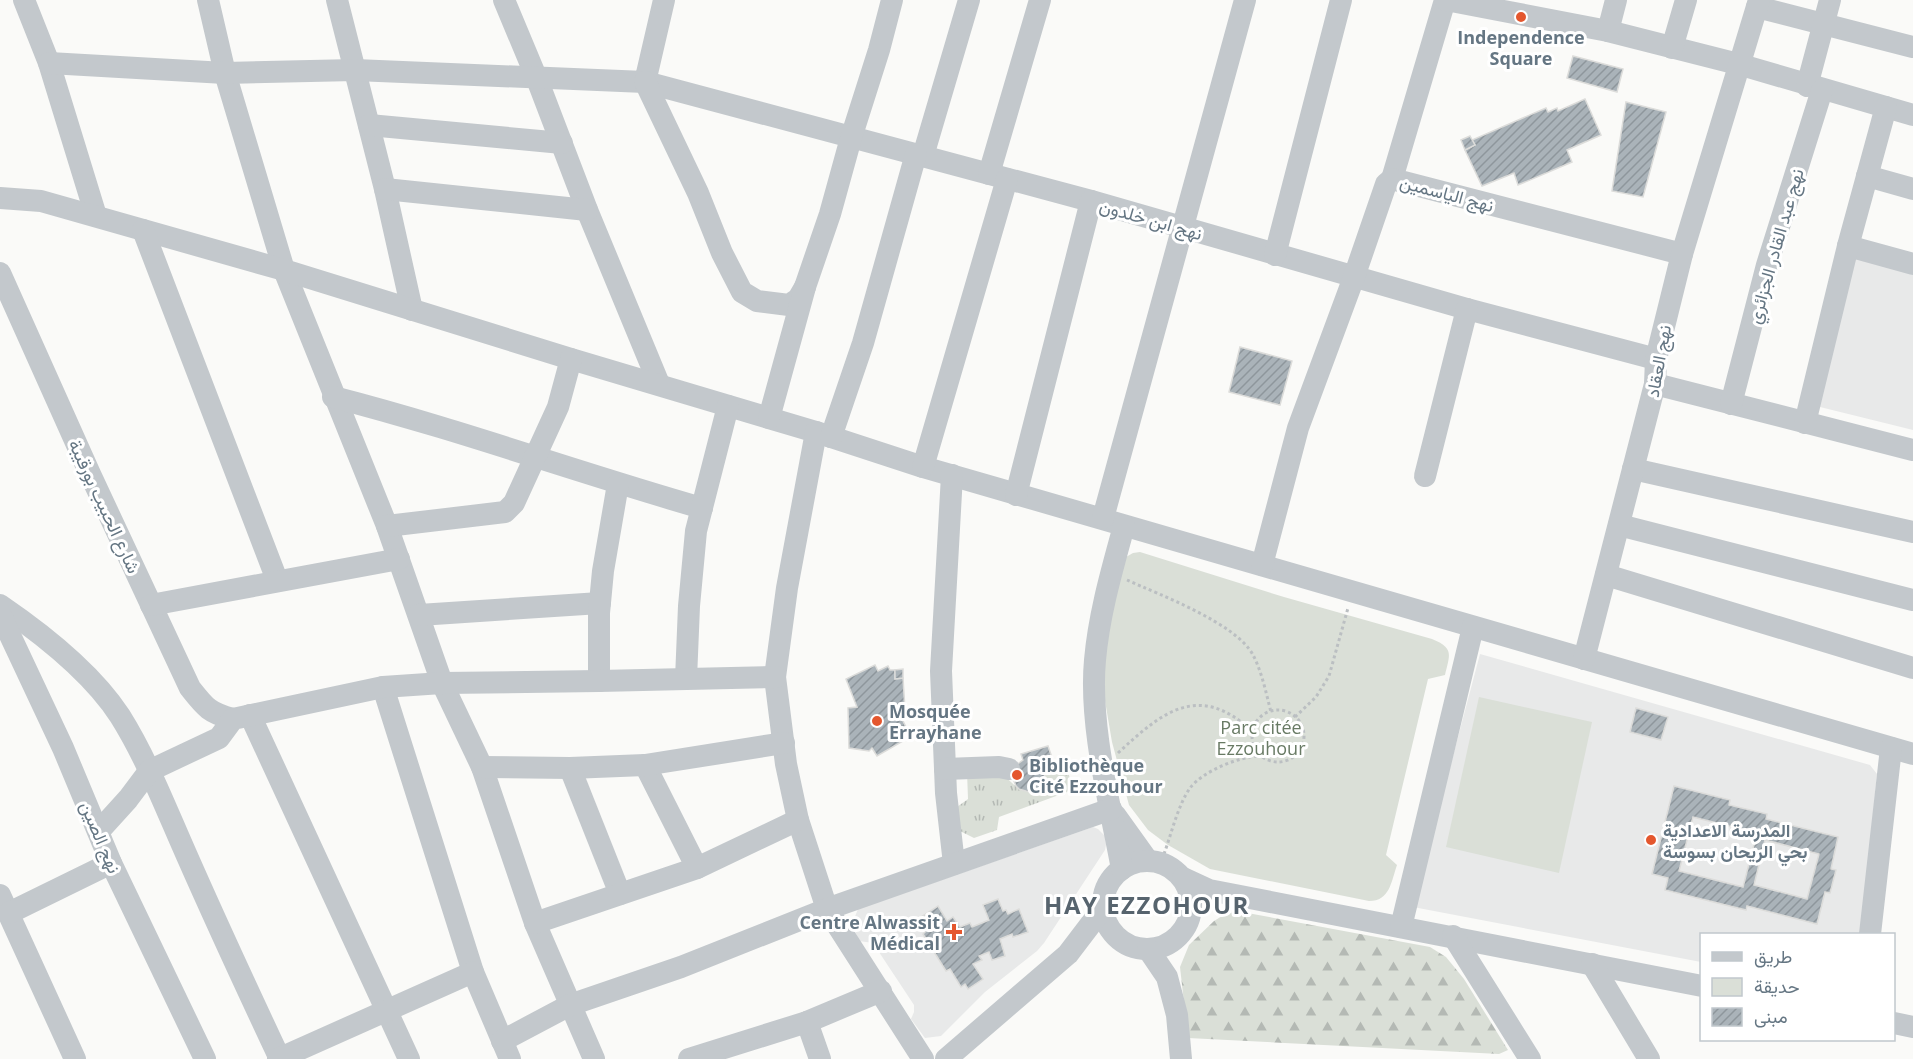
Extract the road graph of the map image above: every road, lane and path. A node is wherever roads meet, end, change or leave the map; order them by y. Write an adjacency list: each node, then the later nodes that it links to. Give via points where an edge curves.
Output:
1 (24, 0): 22 (street)
2 (208, 0): 25 (street)
3 (337, 0): 24 (street)
4 (504, 0): 26 (street)
5 (664, 0): 27 (street)
6 (969, 0): 34 (street)
7 (1040, 0): 36 (street)
8 (1245, 0): 44 (street)
9 (1341, 0): 48 (street)
10 (1446, 0): 15 (street); 37 (street, نهج الياسمين)
11 (1616, 0): 19 (street)
12 (1686, 0): 21 (street)
13 (1830, 0): 18 (street, نهج عبد القادر الجزائري)
14 (886, 2): 32 (street, via 866,95)
15 (1480, 3): 17 (street)
16 (1758, 3): 18 (street); 23 (street, نهج العقاد)
17 (1537, 9): 19 (street)
18 (1824, 24): 20 (street); 28 (street, نهج عبد القادر الجزائري)
19 (1608, 31): 21 (street)
20 (1913, 47)
21 (1672, 48): 23 (street)
22 (49, 63): 25 (street, نهج ابن خلدون); 43 (street)
23 (1738, 64): 28 (street); 47 (street, نهج العقاد)
24 (355, 70): 25 (street, نهج ابن خلدون); 26 (street, نهج ابن خلدون); 31 (street)
25 (225, 73): 50 (street)
26 (537, 79): 27 (street, نهج ابن خلدون); 33 (street)
27 (645, 82): 32 (street, نهج ابن خلدون); 53 (street, via 742,292 757,301 789,304 798,299)
28 (1814, 88): 29 (street); 61 (street, نهج عبد القادر الجزائري)
29 (1886, 107): 30 (street); 35 (street)
30 (1913, 115)
31 (369, 125): 33 (street); 38 (street)
32 (850, 138): 34 (street, نهج ابن خلدون); 53 (street)
33 (562, 142): 42 (street)
34 (919, 155): 36 (street, نهج ابن خلدون); 65 (street, via 863,343)
35 (1867, 176): 39 (street); 46 (street)
36 (998, 177): 41 (street, نهج ابن خلدون); 68 (street)
37 (1392, 179): 47 (street, نهج الياسمين); 52 (street, via 1386,184)
38 (385, 189): 42 (street); 55 (street)
39 (1913, 189)
40 (0, 198): 43 (street, via 41,201)
41 (1091, 201): 44 (street, نهج ابن خلدون); 73 (street)
42 (587, 210): 58 (street)
43 (96, 216): 45 (street)
44 (1183, 228): 48 (street, نهج ابن خلدون); 75 (street)
45 (143, 230): 50 (street); 84 (street)
46 (1848, 246): 49 (street); 64 (street)
47 (1682, 254): 57 (street, نهج العقاد)
48 (1275, 255): 52 (street, نهج ابن خلدون)
49 (1913, 264)
50 (284, 270): 55 (street); 60 (street)
51 (0, 273): 89 (street, شارع الحبيب بورقيبة)
52 (1354, 277): 54 (street, نهج ابن خلدون); 81 (street, via 1298,428)
53 (805, 287): 63 (street)
54 (1467, 309): 57 (street, نهج ابن خلدون); 71 (street)
55 (412, 310): 56 (street)
56 (571, 359): 58 (street); 67 (street, via 558,407)
57 (1656, 359): 59 (street, نهج العقاد)
58 (659, 384): 62 (street)
59 (1655, 384): 61 (street); 69 (street, نهج العقاد)
60 (333, 397): 67 (street); 77 (street)
61 (1731, 404): 64 (street)
62 (729, 406): 63 (street); 74 (street)
63 (769, 418): 65 (street)
64 (1804, 423): 66 (street)
65 (823, 435): 68 (street); 95 (street, via 787,588)
66 (1913, 450)
67 (535, 457): 72 (street); 77 (street, via 514,503 505,512)
68 (923, 467): 70 (street)
69 (1633, 469): 76 (street, نهج العقاد); 79 (street)
70 (952, 475): 73 (street); 111 (street, via 941,671)
71 (1425, 476)
72 (618, 484): 74 (street); 87 (street)
73 (1016, 495): 75 (street)
74 (702, 508): 96 (street, via 696,531)
75 (1103, 518): 78 (street)
76 (1619, 525): 83 (street, نهج العقاد); 86 (street)
77 (387, 526): 80 (street)
78 (1124, 526): 81 (street); 82 (street)
79 (1913, 532)
80 (399, 559): 84 (street); 91 (street)
81 (1262, 566): 85 (street)
82 (1112, 572): 100 (path, via 1212,620 1245,644 1257,664); 108 (street, via 1101,609 1094,662 1095,711)
83 (1606, 575): 93 (street, نهج العقاد); 94 (street)
84 (277, 580): 89 (street)
85 (1353, 592): 92 (street); 102 (path, via 1329,676 1316,697)
86 (1913, 600)
87 (600, 603): 91 (street); 97 (street)
88 (0, 604): 113 (street, via 35,629 93,684 119,715)
89 (151, 604): 101 (street, شارع الحبيب بورقيبة, via 190,688 203,705 215,714)
90 (0, 614): 116 (street, نهج الصين)
91 (419, 615): 98 (street)
92 (1473, 627): 93 (street); 130 (street)
93 (1584, 659): 105 (street)
94 (1913, 668)
95 (775, 676): 96 (street); 104 (street)
96 (686, 679): 97 (street)
97 (599, 681): 98 (street)
98 (442, 683): 99 (street); 109 (street)
99 (382, 687): 101 (street); 138 (street)
100 (1271, 712): 102 (path, via 1286,712); 103 (path, via 1261,717)
101 (242, 717): 113 (street, via 219,738); 143 (street)
102 (1295, 717): 106 (path, via 1304,737 1299,752 1277,762)
103 (1252, 732): 106 (path, via 1252,741); 108 (path, via 1242,722 1208,707 1179,708 1150,724)
104 (784, 744): 107 (street); 115 (street)
105 (1902, 751): 131 (street)
106 (1261, 756): 117 (path, via 1248,756 1200,778 1183,801)
107 (645, 765): 110 (street); 120 (street)
108 (1103, 767): 114 (street)
109 (482, 768): 110 (street); 129 (street)
110 (570, 768): 123 (street)
111 (945, 769): 112 (street); 119 (street)
112 (1009, 769)
113 (149, 771): 116 (street); 149 (street)
114 (1111, 809): 117 (street); 119 (street); 121 (street)
115 (798, 820): 120 (street); 127 (street)
116 (99, 831): 118 (street, نهج الصين)
117 (1155, 862): 121 (street, via 1134,863); 122 (street)
118 (111, 864): 125 (street); 151 (street, نهج الصين)
119 (954, 864): 127 (street)
120 (697, 868): 123 (street)
121 (1122, 869): 126 (street, via 1104,893)
122 (1183, 878): 124 (street, via 1209,890); 128 (street, via 1192,906)
123 (620, 894): 129 (street)
124 (1242, 896): 128 (street); 130 (street)
125 (4, 904): 150 (street)
126 (1103, 908): 132 (street); 136 (street)
127 (827, 909): 141 (street); 142 (street, via 681,967)
128 (1189, 921): 134 (street)
129 (535, 923): 142 (street)
130 (1401, 927): 133 (street)
131 (1870, 933)
132 (1116, 936): 135 (street, via 1130,946); 136 (street)
133 (1453, 936): 137 (street); 160 (street)
134 (1175, 940): 135 (street); 139 (street)
135 (1148, 949): 139 (street)
136 (1068, 954): 158 (street)
137 (1592, 964): 140 (street); 161 (street)
138 (473, 972): 143 (street); 148 (street)
139 (1167, 977): 159 (street, via 1177,1015)
140 (1700, 986)
141 (881, 991): 144 (street); 157 (street)
142 (570, 1005): 148 (street); 153 (street)
143 (387, 1010): 149 (street); 152 (street)
144 (807, 1022): 147 (street); 156 (street)
145 (1895, 1023): 146 (street)
146 (1913, 1027)
147 (754, 1038): 154 (street); 155 (street)
148 (506, 1050)
149 (279, 1058)
150 (75, 1059)
151 (205, 1059)
152 (409, 1059)
153 (594, 1059)
154 (689, 1059)
155 (740, 1059)
156 (820, 1059)
157 (923, 1059)
158 (946, 1059)
159 (1181, 1059)
160 (1530, 1059)
161 (1649, 1059)

